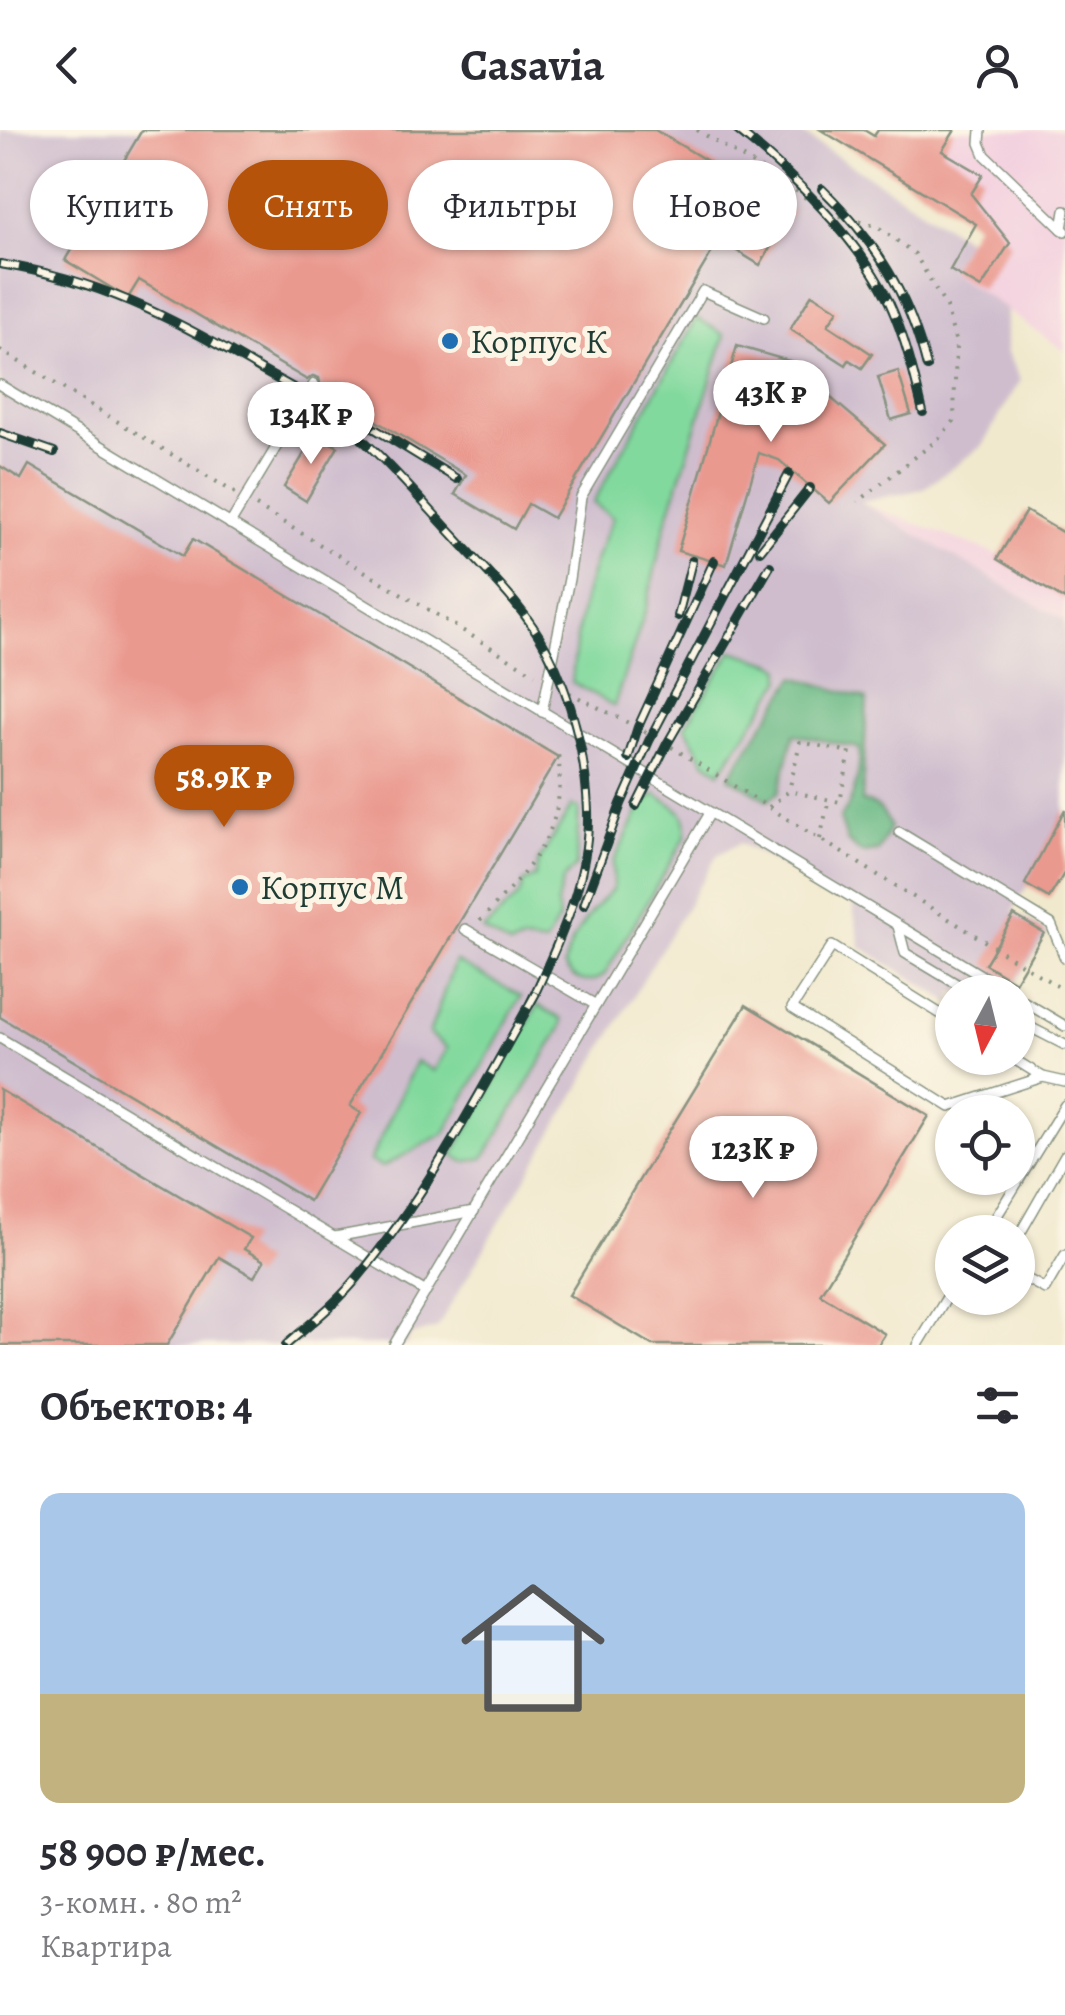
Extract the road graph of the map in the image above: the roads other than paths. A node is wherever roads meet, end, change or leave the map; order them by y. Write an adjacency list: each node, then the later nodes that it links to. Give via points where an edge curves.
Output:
1 (982, 130): 3 (lane, via 984,155)
2 (1065, 210): 3 (lane)
3 (1064, 230)
4 (764, 318): 8 (lane, via 703,290 581,497)
5 (314, 384): 7 (lane)
6 (0, 385): 7 (lane)
7 (230, 524): 8 (lane)
8 (542, 712): 9 (lane)
9 (710, 813): 11 (lane); 16 (lane)
10 (899, 832): 13 (lane, via 1051,924)
11 (898, 926): 14 (lane, via 905,953); 15 (lane)
12 (469, 929): 16 (lane)
13 (1065, 958)
14 (942, 975)
15 (980, 975)
16 (596, 1005): 28 (lane)
17 (1035, 1008): 19 (lane)
18 (935, 1010): 24 (lane, via 832,946 792,1008 950,1106)
19 (1065, 1026)
20 (1035, 1030): 22 (lane)
21 (0, 1038): 31 (lane)
22 (1065, 1045)
23 (1035, 1072): 24 (lane)
24 (1043, 1077): 25 (lane)
25 (1065, 1082)
26 (1065, 1105): 29 (lane)
27 (1065, 1155): 30 (lane)
28 (474, 1211): 31 (lane); 34 (lane)
29 (997, 1215)
30 (1031, 1215)
31 (334, 1237): 34 (lane)
32 (1065, 1255): 33 (lane, via 1044,1290)
33 (1035, 1284)
34 (426, 1292): 36 (lane)
35 (936, 1315): 37 (lane)
36 (394, 1345)
37 (918, 1345)

